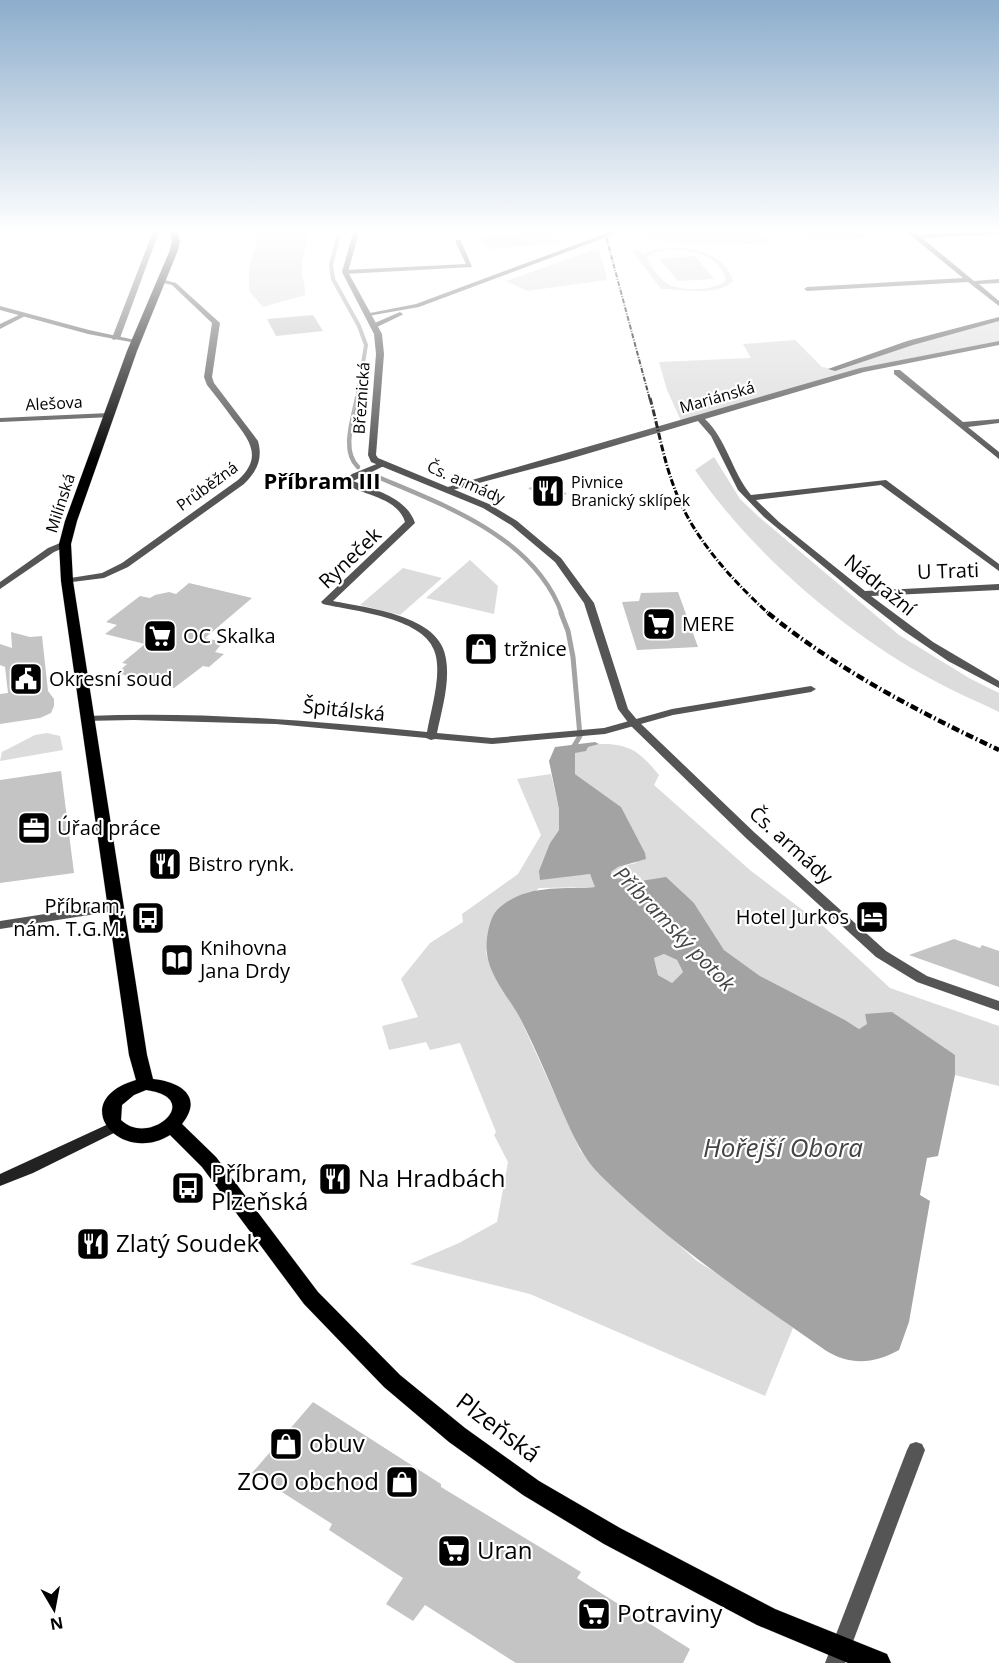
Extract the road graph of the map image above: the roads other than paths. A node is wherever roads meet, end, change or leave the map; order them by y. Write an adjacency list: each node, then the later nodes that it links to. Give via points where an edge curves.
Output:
1 (128, 307): 13 (street)
2 (150, 307): 14 (main road, Milínská)
3 (198, 307): 31 (street, Průběžná, via 216,323 210,383 254,441 254,469 125,565 104,575)
4 (364, 307): 8 (street, Březnická)
5 (413, 307): 8 (street)
6 (416, 307): 11 (street)
7 (0, 308): 9 (street)
8 (368, 314): 11 (street, Březnická)
9 (23, 315): 12 (street); 13 (street)
10 (999, 319): 15 (street)
11 (374, 326): 26 (street, Březnická, via 380,354 372,454)
12 (0, 327)
13 (116, 338): 14 (street)
14 (136, 341): 20 (main road, Milínská)
15 (910, 343): 17 (street); 18 (street)
16 (999, 343): 17 (street, Mariánská)
17 (934, 355): 21 (street, Mariánská, via 863,370)
18 (832, 369)
19 (897, 372): 24 (street)
20 (109, 415): 22 (street, Alešova); 29 (main road, Milínská)
21 (699, 418): 27 (street, Mariánská); 28 (street, Nádražní, via 708,425 738,485)
22 (2, 421)
23 (999, 421): 24 (street)
24 (962, 425): 25 (street)
25 (999, 456)
26 (382, 465): 27 (street, Čs. armády); 41 (street, Ryneček, via 347,482 399,506 407,512 410,523 326,602 399,620 417,627 435,641 441,658)
27 (445, 489): 40 (street, Čs. armády, via 514,523 558,560 589,603 623,710)
28 (749, 498): 30 (street, via 883,482); 34 (street, Nádražní)
29 (65, 544): 31 (main road, Milínská); 32 (street)
30 (999, 568)
31 (67, 581): 39 (main road, Milínská)
32 (0, 586)
33 (999, 587): 34 (street, U Trati)
34 (862, 594): 36 (street, Nádražní, via 943,655)
35 (999, 675): 36 (street)
36 (983, 677): 37 (street, Nádražní)
37 (999, 685)
38 (811, 689): 40 (street, via 672,712)
39 (87, 719): 41 (street, Špitálská, via 276,721); 42 (main road, Milínská)
40 (634, 723): 41 (street, Špitálská, via 597,732 492,741); 44 (street, Čs. armády, via 881,954 922,979)
41 (431, 737)
42 (116, 907): 43 (street); 45 (main road, Milínská, via 138,1055)
43 (0, 925)
44 (999, 1006)
45 (146, 1084): 46 (main road, via 178,1092 184,1108); 47 (main road, via 123,1092 115,1101 110,1118)
46 (172, 1125): 47 (main road, via 141,1136 122,1132); 50 (main road, Plzeňská, via 215,1171 311,1298 392,1382 457,1435 531,1488 612,1536)
47 (115, 1126): 48 (main road)
48 (0, 1180)
49 (916, 1450): 50 (street)
50 (838, 1656): 51 (main road, Plzeňská)
51 (878, 1663)

